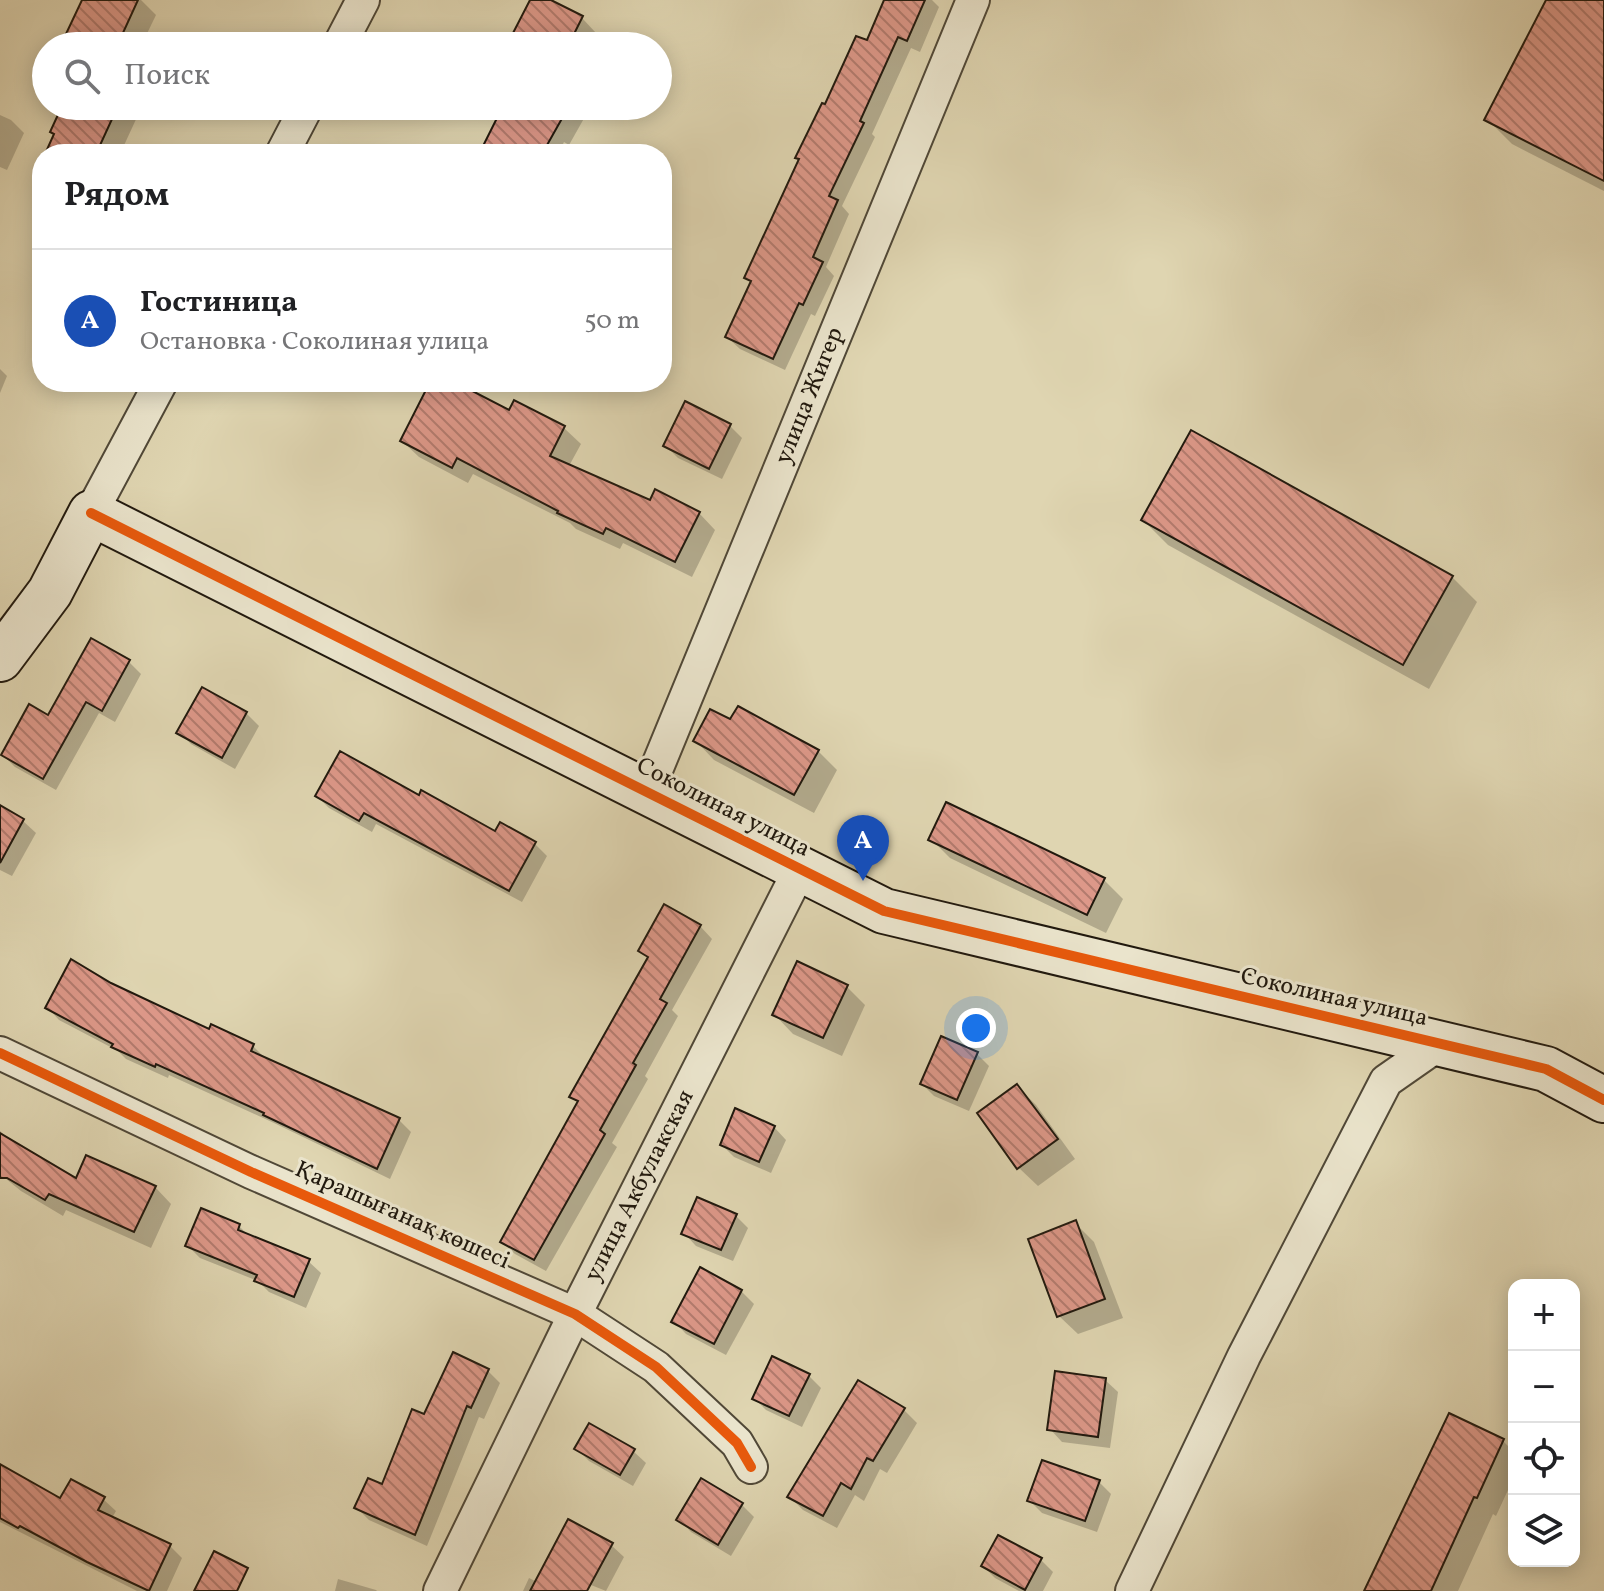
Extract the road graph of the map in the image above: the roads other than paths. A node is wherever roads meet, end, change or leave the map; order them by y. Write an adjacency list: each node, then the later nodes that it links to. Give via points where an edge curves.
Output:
1 (363, 0): 3 (street)
2 (973, 0): 9 (street, улица Жигер)
3 (346, 32)
4 (300, 120): 5 (street)
5 (287, 144)
6 (156, 392): 7 (street)
7 (91, 513): 8 (street, via 50,592); 9 (street, Соколиная улица)
8 (0, 659)
9 (647, 792): 10 (street, Соколиная улица)
10 (800, 869): 11 (street, Соколиная улица, via 884,911); 14 (street, улица Акбулакская)
11 (1439, 1044): 13 (street, Соколиная улица, via 1546,1069); 17 (street, Соколиная улица, via 1386,1081 1244,1356)
12 (0, 1053): 14 (street, Қарашығанақ көшесі, via 251,1172)
13 (1604, 1100)
14 (575, 1314): 15 (street, Қарашығанақ көшесі, via 656,1367 737,1443); 16 (street, улица Акбулакская)
15 (751, 1467)
16 (440, 1591)
17 (1132, 1591)

